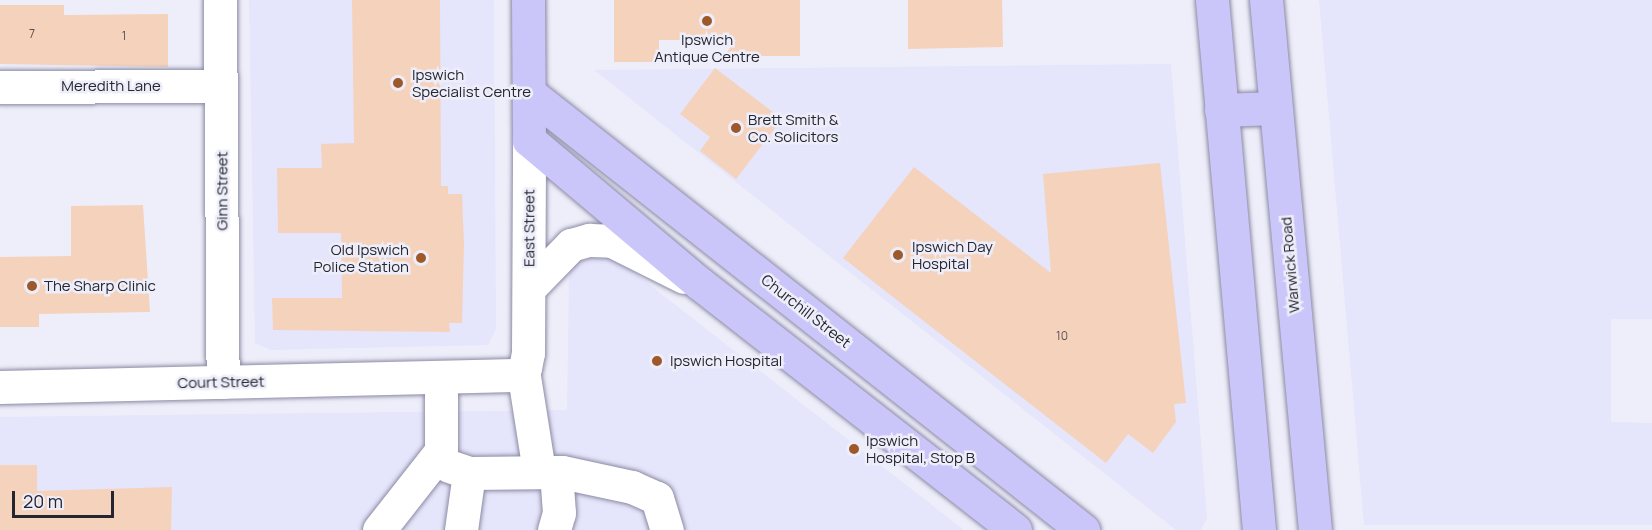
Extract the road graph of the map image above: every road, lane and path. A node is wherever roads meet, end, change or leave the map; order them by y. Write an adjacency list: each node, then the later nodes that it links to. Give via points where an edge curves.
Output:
1 (220, 0): 5 (street, Ginn Street)
2 (528, 0): 7 (main road, East Street)
3 (1212, 0): 9 (main road)
4 (1266, 0): 8 (main road, Warwick Road)
5 (221, 86): 6 (street, Meredith Lane); 15 (street, Ginn Street)
6 (0, 87)
7 (529, 93): 10 (main road, East Street); 26 (main road, Churchill Street)
8 (1275, 108): 9 (main road); 27 (main road, Warwick Road)
9 (1221, 110): 20 (main road)
10 (529, 140): 11 (main road); 12 (street, East Street)
11 (699, 283): 12 (street, via 612,241 589,240 571,245); 25 (main road)
12 (530, 287): 13 (street, East Street)
13 (523, 370): 14 (street, via 505,379); 18 (street, East Street)
14 (441, 380): 15 (street, Court Street); 17 (street)
15 (223, 382): 16 (street, Court Street)
16 (0, 387)
17 (437, 459): 19 (street); 21 (street)
18 (547, 471): 19 (street); 23 (street, East Street, via 559,513); 24 (street, via 646,491 659,502)
19 (469, 473): 22 (street)
20 (1256, 526)
21 (379, 530)
22 (462, 530)
23 (554, 530)
24 (667, 530)
25 (1015, 530)
26 (1083, 530)
27 (1314, 530)

